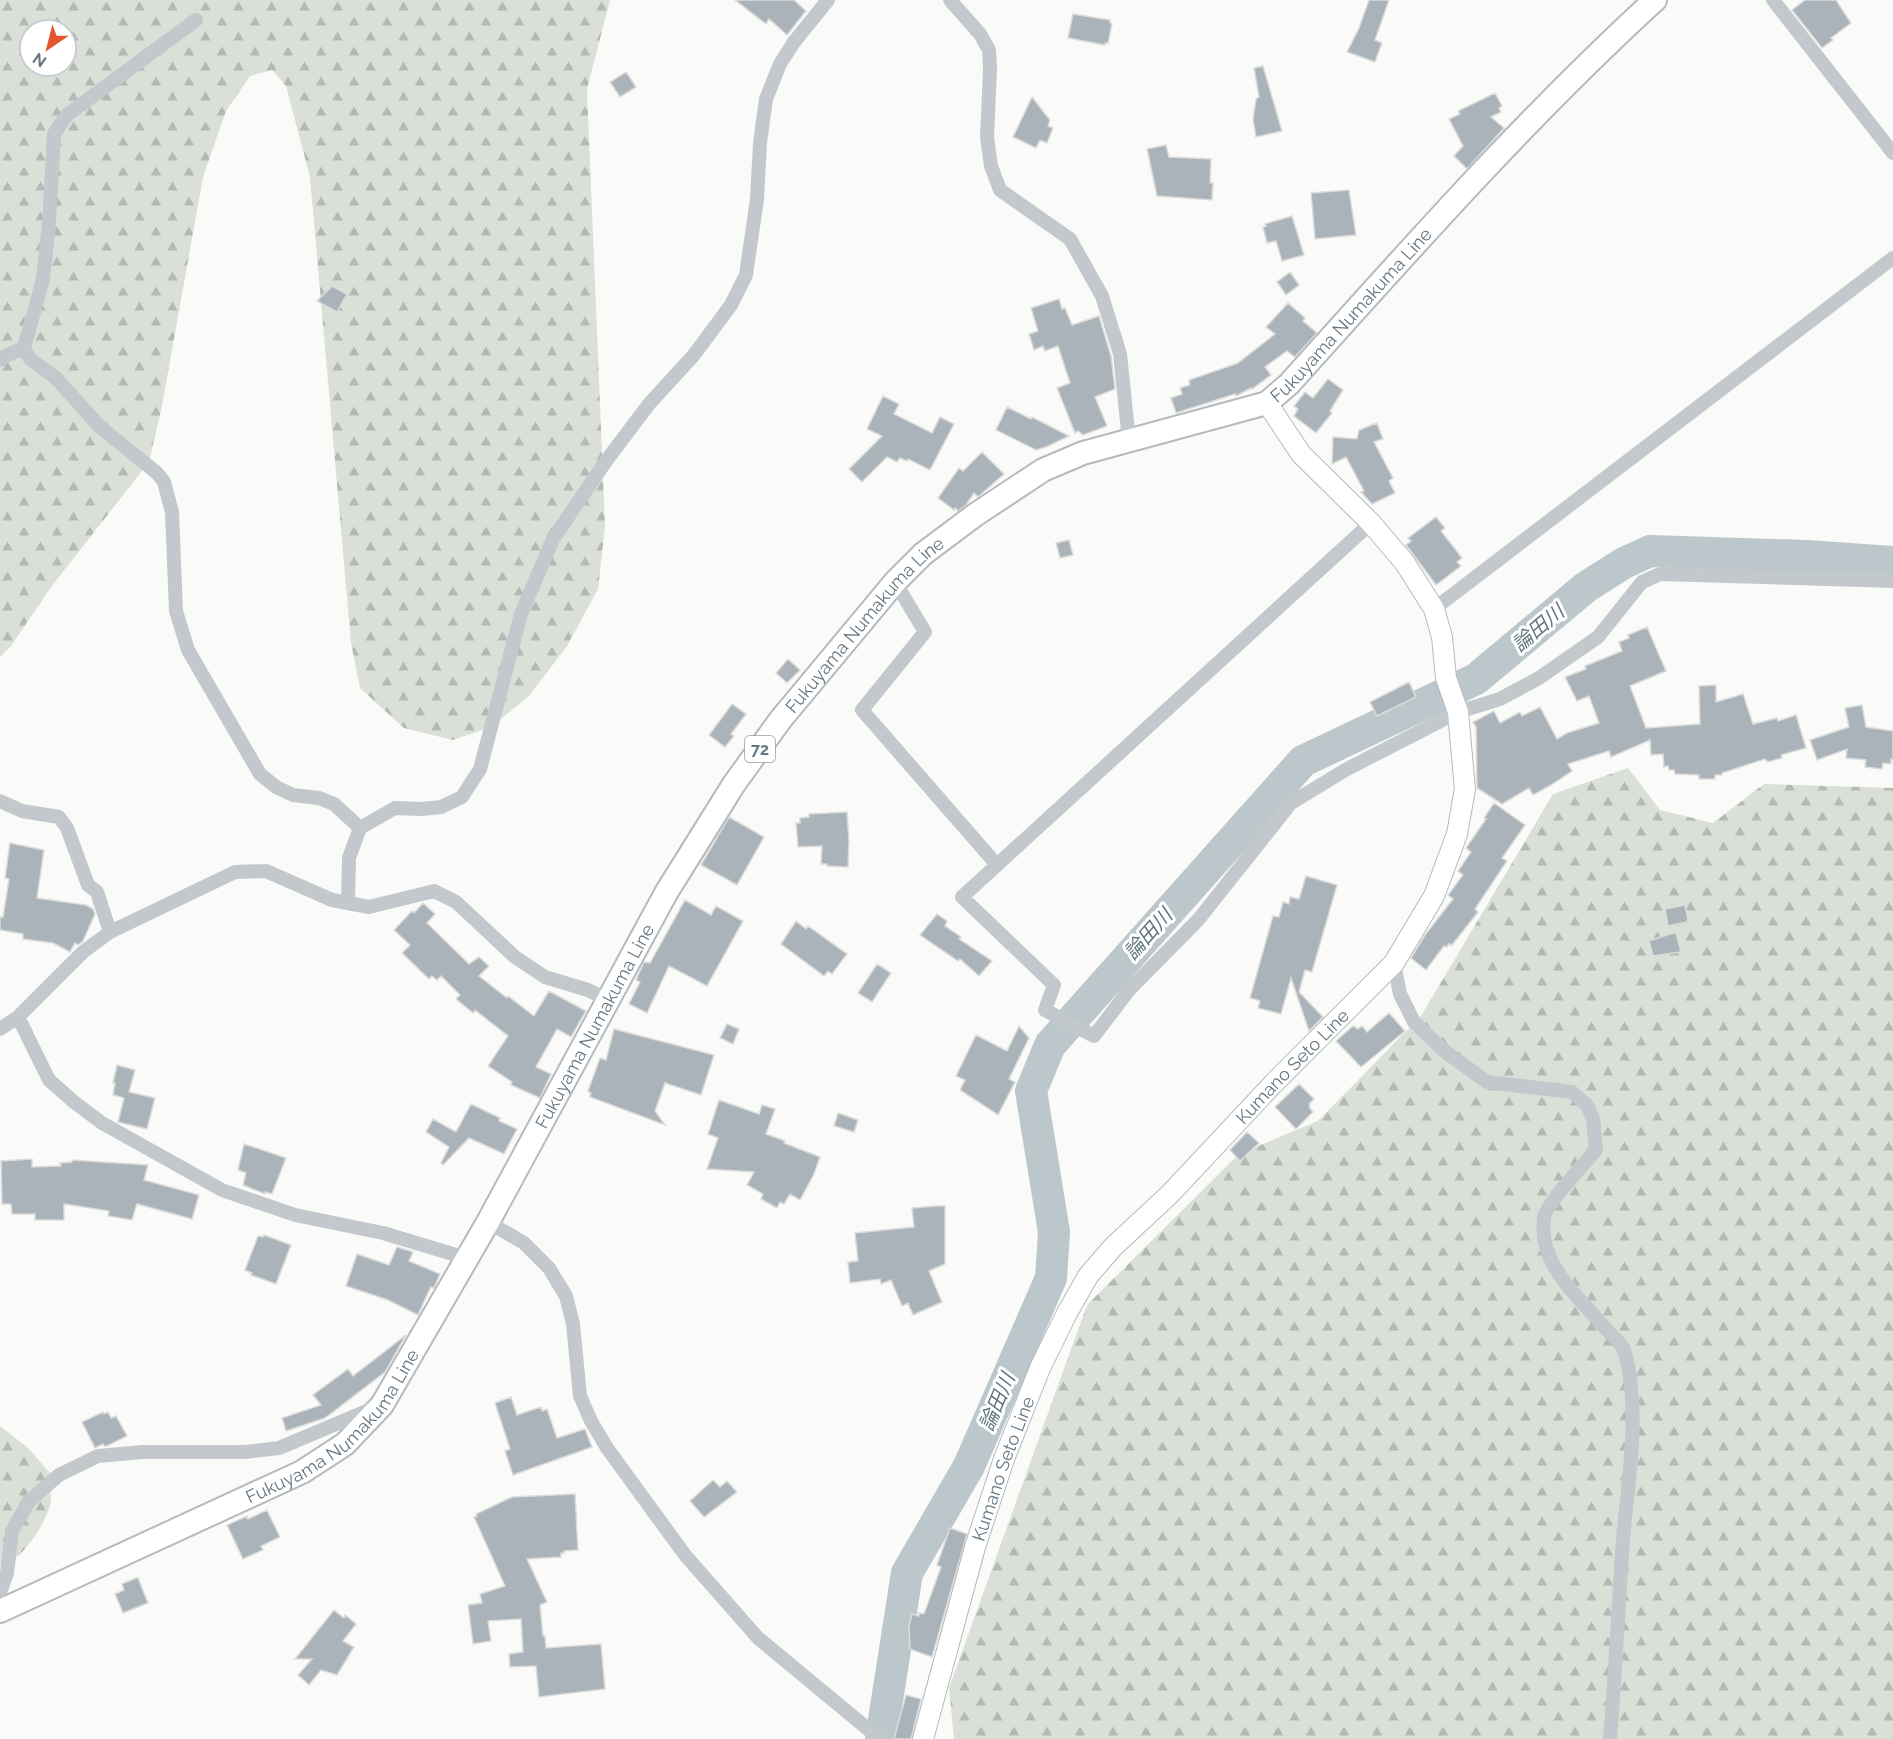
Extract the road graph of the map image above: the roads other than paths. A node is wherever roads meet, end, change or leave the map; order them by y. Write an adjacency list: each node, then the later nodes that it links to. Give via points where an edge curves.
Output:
1 (828, 0): 18 (street, via 780,64 766,99 746,275 731,305 606,460 553,539 521,614 480,770 462,797 441,807 394,808)
2 (950, 0): 11 (street, via 989,50 987,137 991,166 1000,190 1070,239 1102,296 1119,354)
3 (1654, 0): 10 (main road, Fukuyama Numakuma Line / 72, via 1534,116)
4 (1773, 0): 6 (street)
5 (196, 21): 8 (street, via 67,115 54,134 43,279)
6 (1893, 153)
7 (1893, 258): 15 (street)
8 (24, 348): 9 (street); 18 (street, via 30,359 56,378 100,427 164,482 172,512 176,610 188,650 260,774 293,795 334,804)
9 (0, 360)
10 (1267, 403): 11 (main road, Fukuyama Numakuma Line / 72); 12 (main road, Kumano Seto Line, via 1301,454)
11 (1129, 441): 14 (main road, Fukuyama Numakuma Line / 72, via 1083,453 1043,470 975,515)
12 (1371, 523): 15 (main road, Kumano Seto Line, via 1405,563); 19 (street)
13 (1893, 580): 16 (street, via 1660,574 1642,582 1598,637 1539,678 1500,699)
14 (895, 582): 19 (street, via 925,632 862,710); 23 (main road, Fukuyama Numakuma Line / 72, via 781,719 734,784 666,892)
15 (1434, 609): 16 (main road, Kumano Seto Line, via 1442,637 1446,678)
16 (1458, 712): 19 (street, via 1347,769 1291,803 1198,920 1130,990 1094,1036 1045,1010 1054,985 962,897); 22 (main road, Kumano Seto Line, via 1465,789 1457,834 1434,896)
17 (0, 801): 21 (street, via 22,812 59,817 67,828 88,885 96,891)
18 (360, 828): 20 (street, via 349,858)
19 (997, 865)
20 (348, 903): 21 (street, via 266,872 235,872); 23 (street, via 369,907 434,891 456,902 514,957 545,977)
21 (110, 932): 24 (street, via 83,952)
22 (1394, 963): 32 (main road, Kumano Seto Line, via 1088,1276 1040,1368 1004,1459 975,1547); 33 (street, via 1400,994 1414,1022 1443,1050 1487,1082 1572,1092 1587,1105 1593,1119 1596,1150 1544,1216 1545,1248 1553,1268 1624,1350 1631,1381 1632,1448)
23 (608, 1000): 26 (main road, Fukuyama Numakuma Line / 72)
24 (18, 1017): 25 (street); 27 (street, via 49,1080 74,1102 102,1123 222,1190 295,1215 382,1233)
25 (0, 1029)
26 (488, 1222): 27 (main road, Fukuyama Numakuma Line / 72); 31 (street, via 524,1243 549,1268 566,1296 573,1324 580,1396 591,1421 606,1448 686,1555 758,1638)
27 (466, 1258): 28 (main road, Fukuyama Numakuma Line / 72)
28 (381, 1404): 29 (street, via 279,1448 98,1456 58,1475 29,1500 12,1531 7,1573); 30 (main road, Fukuyama Numakuma Line / 72, via 345,1444 302,1472)
29 (0, 1592)
30 (0, 1611)
31 (880, 1739)
32 (923, 1739)
33 (1610, 1739)

